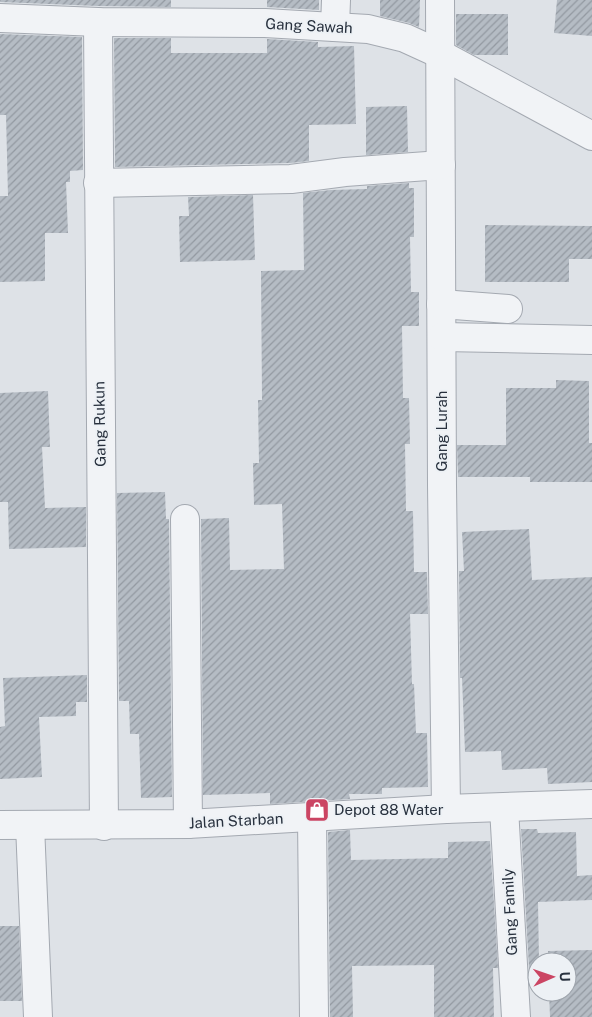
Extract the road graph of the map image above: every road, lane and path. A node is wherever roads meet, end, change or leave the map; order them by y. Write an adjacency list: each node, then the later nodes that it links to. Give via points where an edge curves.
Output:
1 (336, 0): 6 (street)
2 (440, 0): 7 (street, Gang Lurah)
3 (197, 12): 5 (street, Gang Sawah); 6 (street, Gang Sawah, via 265,23)
4 (0, 18): 5 (street, Gang Sawah)
5 (98, 22): 10 (street, Gang Rukun)
6 (335, 27): 7 (street, Gang Sawah, via 368,29 405,38)
7 (440, 54): 8 (street, Gang Sawah); 9 (street, Gang Lurah)
8 (592, 136)
9 (441, 165): 10 (street, via 345,172 291,180); 11 (street, Gang Lurah)
10 (98, 183): 23 (street, Gang Rukun)
11 (441, 304): 12 (street); 13 (street, Gang Lurah)
12 (508, 309)
13 (442, 337): 14 (street); 18 (street, Gang Lurah)
14 (592, 340)
15 (185, 519): 20 (street)
16 (592, 804): 17 (street, Jalan Starban)
17 (504, 808): 18 (street, Jalan Starban); 26 (street, Gang Family)
18 (446, 809): 19 (street, Jalan Starban)
19 (312, 817): 20 (street, Jalan Starban); 25 (street)
20 (188, 824): 23 (street, Jalan Starban)
21 (0, 825): 22 (street, Jalan Starban)
22 (30, 825): 23 (street, Jalan Starban); 24 (street)
23 (104, 826)
24 (38, 1017)
25 (314, 1017)
26 (516, 1017)

